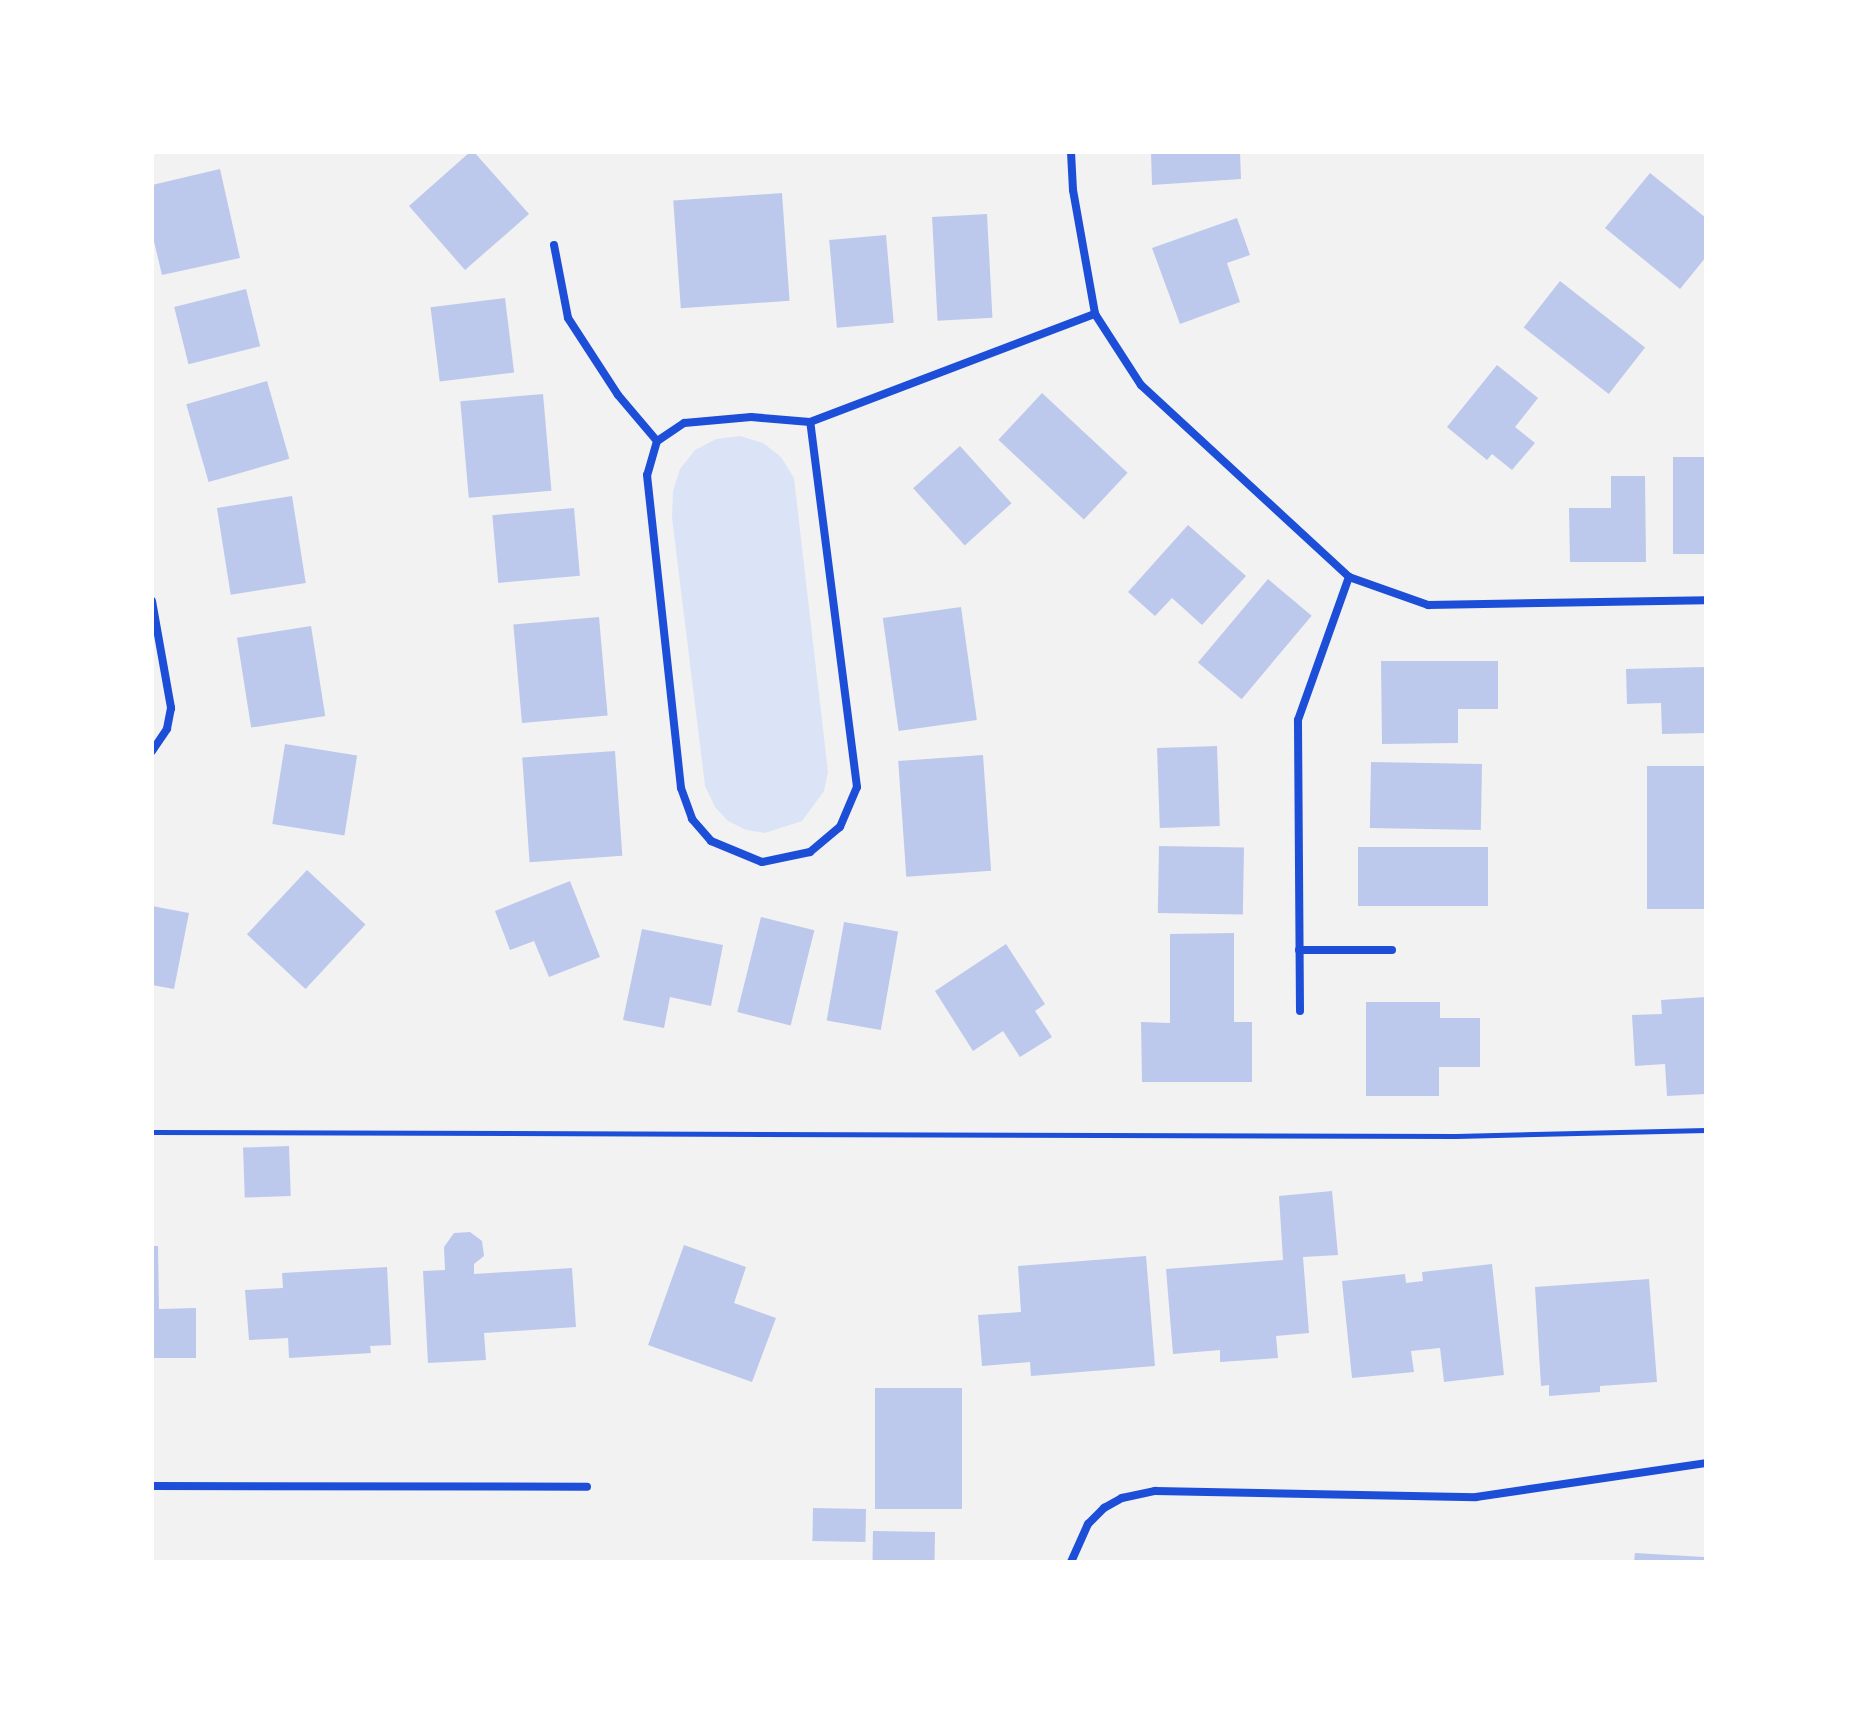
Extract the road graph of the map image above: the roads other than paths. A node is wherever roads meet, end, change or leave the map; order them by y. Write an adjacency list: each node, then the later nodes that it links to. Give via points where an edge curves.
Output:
1 (1071, 152): 3 (street)
2 (554, 245): 5 (street, via 568,318 618,395)
3 (1095, 314): 4 (street); 6 (street, via 1141,385)
4 (810, 422): 5 (street, via 751,417 684,423); 5 (street, via 857,787 840,827 810,852 762,862 711,841 692,819 681,788 647,475)
5 (657, 441)
6 (1349, 577): 7 (street, via 1428,605); 10 (street, via 1298,720)
7 (1706, 600)
8 (152, 601): 9 (street, via 171,708 167,729)
9 (152, 751)
10 (1299, 950): 11 (street); 12 (street)
11 (1392, 950)
12 (1300, 1011)
13 (1706, 1463): 16 (street, via 1476,1497 1155,1491 1104,1508 1088,1524)
14 (152, 1486): 15 (street)
15 (587, 1487)
16 (1071, 1562)

